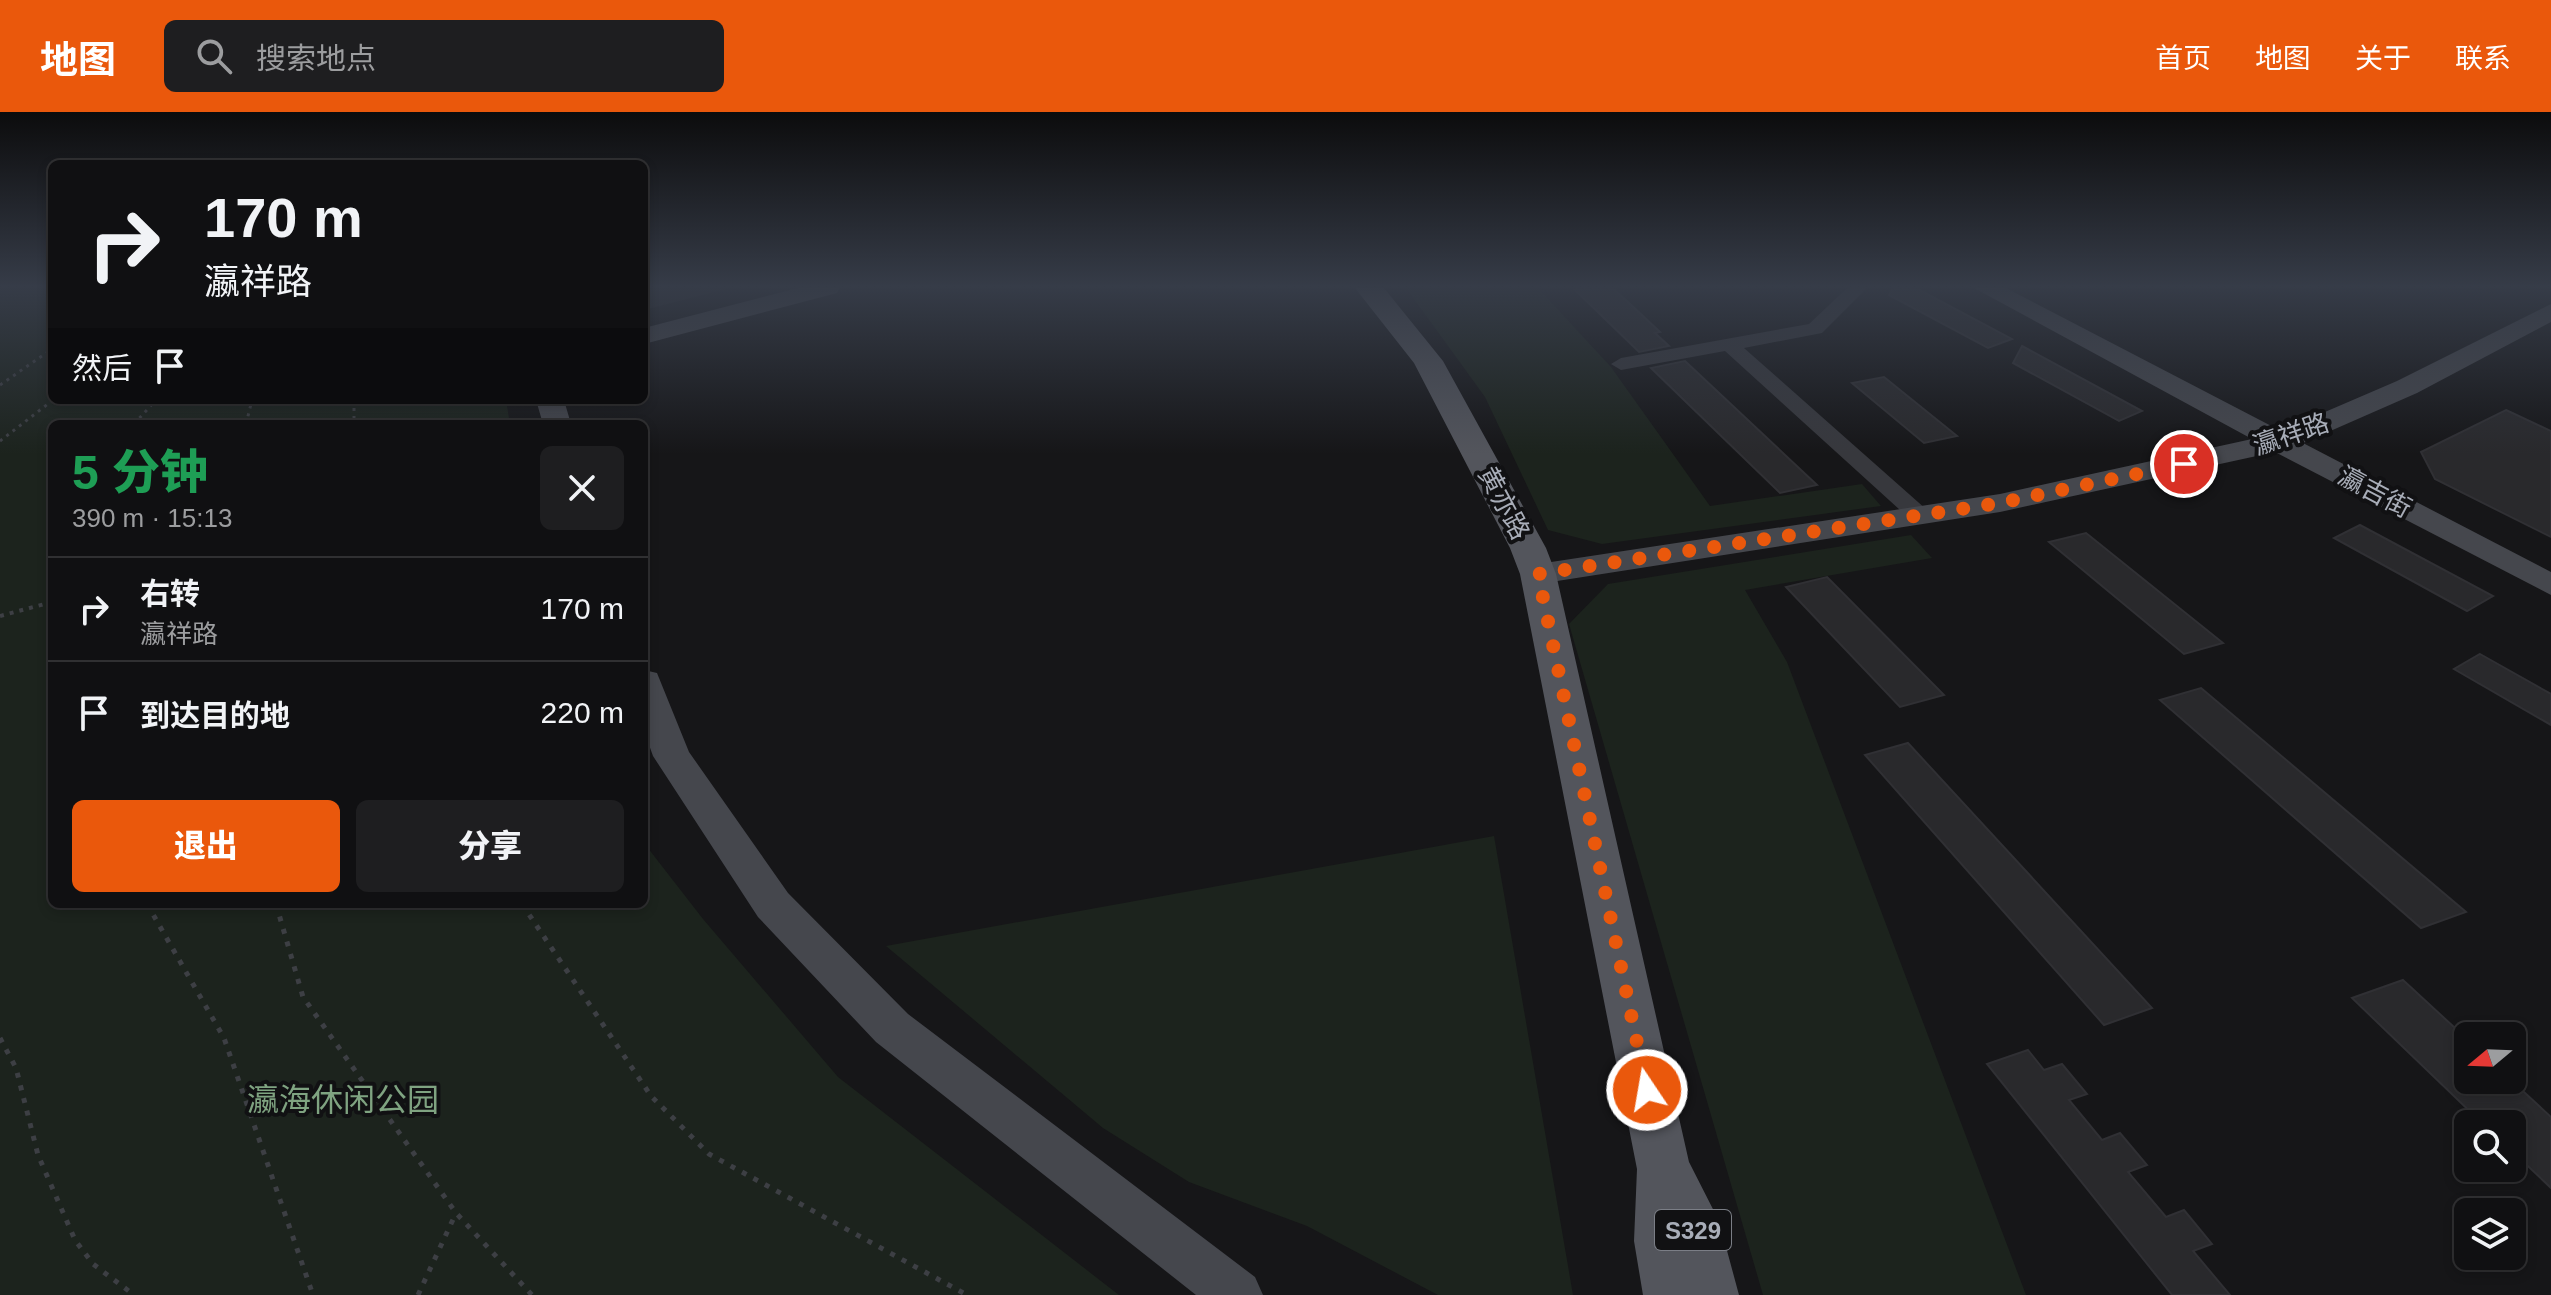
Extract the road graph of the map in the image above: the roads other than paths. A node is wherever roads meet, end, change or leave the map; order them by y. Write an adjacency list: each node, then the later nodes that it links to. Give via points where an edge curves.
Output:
1 (1414, 343): 9 (main road, 黄亦路 / S329, via 1428,361)
2 (1745, 343): 5 (street)
3 (2091, 343): 7 (street, 瀛吉街)
4 (2491, 343): 7 (street, 瀛祥路, via 2407,387)
5 (1731, 346): 6 (street); 8 (street)
6 (1621, 364)
7 (2280, 442): 8 (street, 瀛祥路, via 2000,503); 10 (street, 瀛吉街)
8 (1919, 515): 9 (street, 瀛祥路)
9 (1538, 574): 12 (main road, 黄亦路 / S329)
10 (2551, 585)
11 (648, 693): 13 (street, via 672,756 773,905 892,1028)
12 (1664, 1169): 15 (main road, 黄亦路 / S329, via 1662,1241); 16 (main road, 黄亦路 / S329, via 1691,1221)
13 (1220, 1283): 14 (street)
14 (1261, 1295)
15 (1672, 1295)
16 (1710, 1295)

